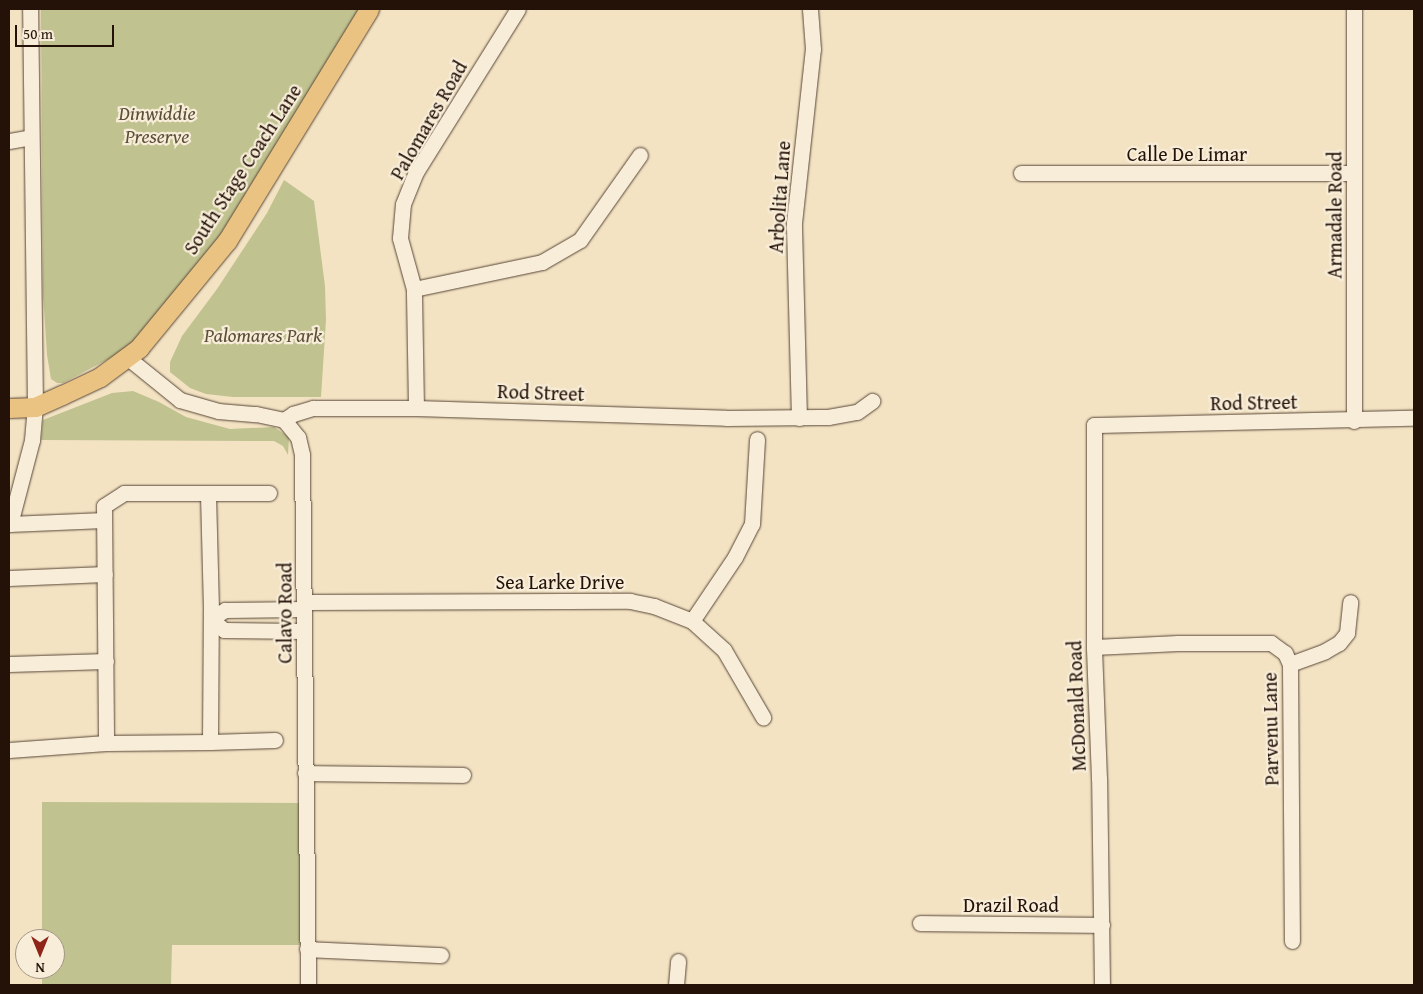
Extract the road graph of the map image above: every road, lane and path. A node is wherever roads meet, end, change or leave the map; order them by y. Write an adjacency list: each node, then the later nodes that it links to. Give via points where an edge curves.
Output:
1 (30, 9): 6 (street)
2 (369, 9): 12 (main road, South Stage Coach Lane, via 227,242)
3 (518, 9): 11 (street, Palomares Road, via 416,172 403,204 400,238)
4 (810, 9): 17 (street, Arbolita Lane, via 814,49 794,223)
5 (1354, 9): 10 (street, Armadale Road)
6 (31, 137): 7 (street); 14 (street)
7 (9, 141)
8 (640, 155): 11 (street, via 580,240 542,262)
9 (1021, 173): 10 (street, Calle De Limar)
10 (1354, 173): 20 (street, Armadale Road)
11 (414, 289): 16 (street, Palomares Road)
12 (128, 358): 14 (main road, South Stage Coach Lane, via 100,377); 19 (street, via 180,400 218,411)
13 (872, 401): 17 (street, Rod Street, via 862,410 846,416)
14 (35, 407): 15 (main road, South Stage Coach Lane); 26 (street, via 32,440)
15 (9, 408)
16 (416, 408): 17 (street, Rod Street); 19 (street, Rod Street, via 313,408)
17 (799, 418)
18 (1414, 418): 20 (street, Rod Street)
19 (284, 420): 30 (street, Calavo Road, via 298,438 302,455)
20 (1354, 421): 21 (street, Rod Street)
21 (1094, 425): 34 (street, McDonald Road)
22 (757, 438): 32 (street, via 752,524 735,557)
23 (208, 493): 24 (street); 25 (street, via 124,493 104,506); 31 (street)
24 (269, 493)
25 (104, 520): 26 (street); 27 (street)
26 (9, 524)
27 (105, 574): 28 (street); 35 (street)
28 (9, 578)
29 (1350, 602): 37 (street, via 1347,633 1339,643)
30 (304, 605): 31 (street, Sea Larke Drive, via 225,610); 32 (street, Sea Larke Drive, via 630,601 654,606); 33 (street, Calavo Road)
31 (211, 620): 33 (street, via 224,630); 40 (street)
32 (692, 621): 38 (street, Sea Larke Drive, via 724,650)
33 (303, 631): 43 (street, Calavo Road)
34 (1094, 647): 37 (street, Parvenu Lane, via 1271,643 1285,653); 46 (street, McDonald Road)
35 (106, 661): 36 (street); 41 (street)
36 (9, 664)
37 (1290, 664): 47 (street, Parvenu Lane)
38 (763, 717)
39 (275, 740): 40 (street)
40 (210, 742): 41 (street)
41 (106, 743): 42 (street)
42 (9, 750)
43 (305, 773): 44 (street); 48 (street, Calavo Road)
44 (463, 775)
45 (920, 923): 46 (street, Drazil Road)
46 (1102, 924): 53 (street, McDonald Road)
47 (1292, 940)
48 (307, 949): 49 (street); 51 (street, Calavo Road)
49 (441, 954)
50 (678, 961): 52 (street)
51 (308, 985)
52 (676, 985)
53 (1102, 985)

